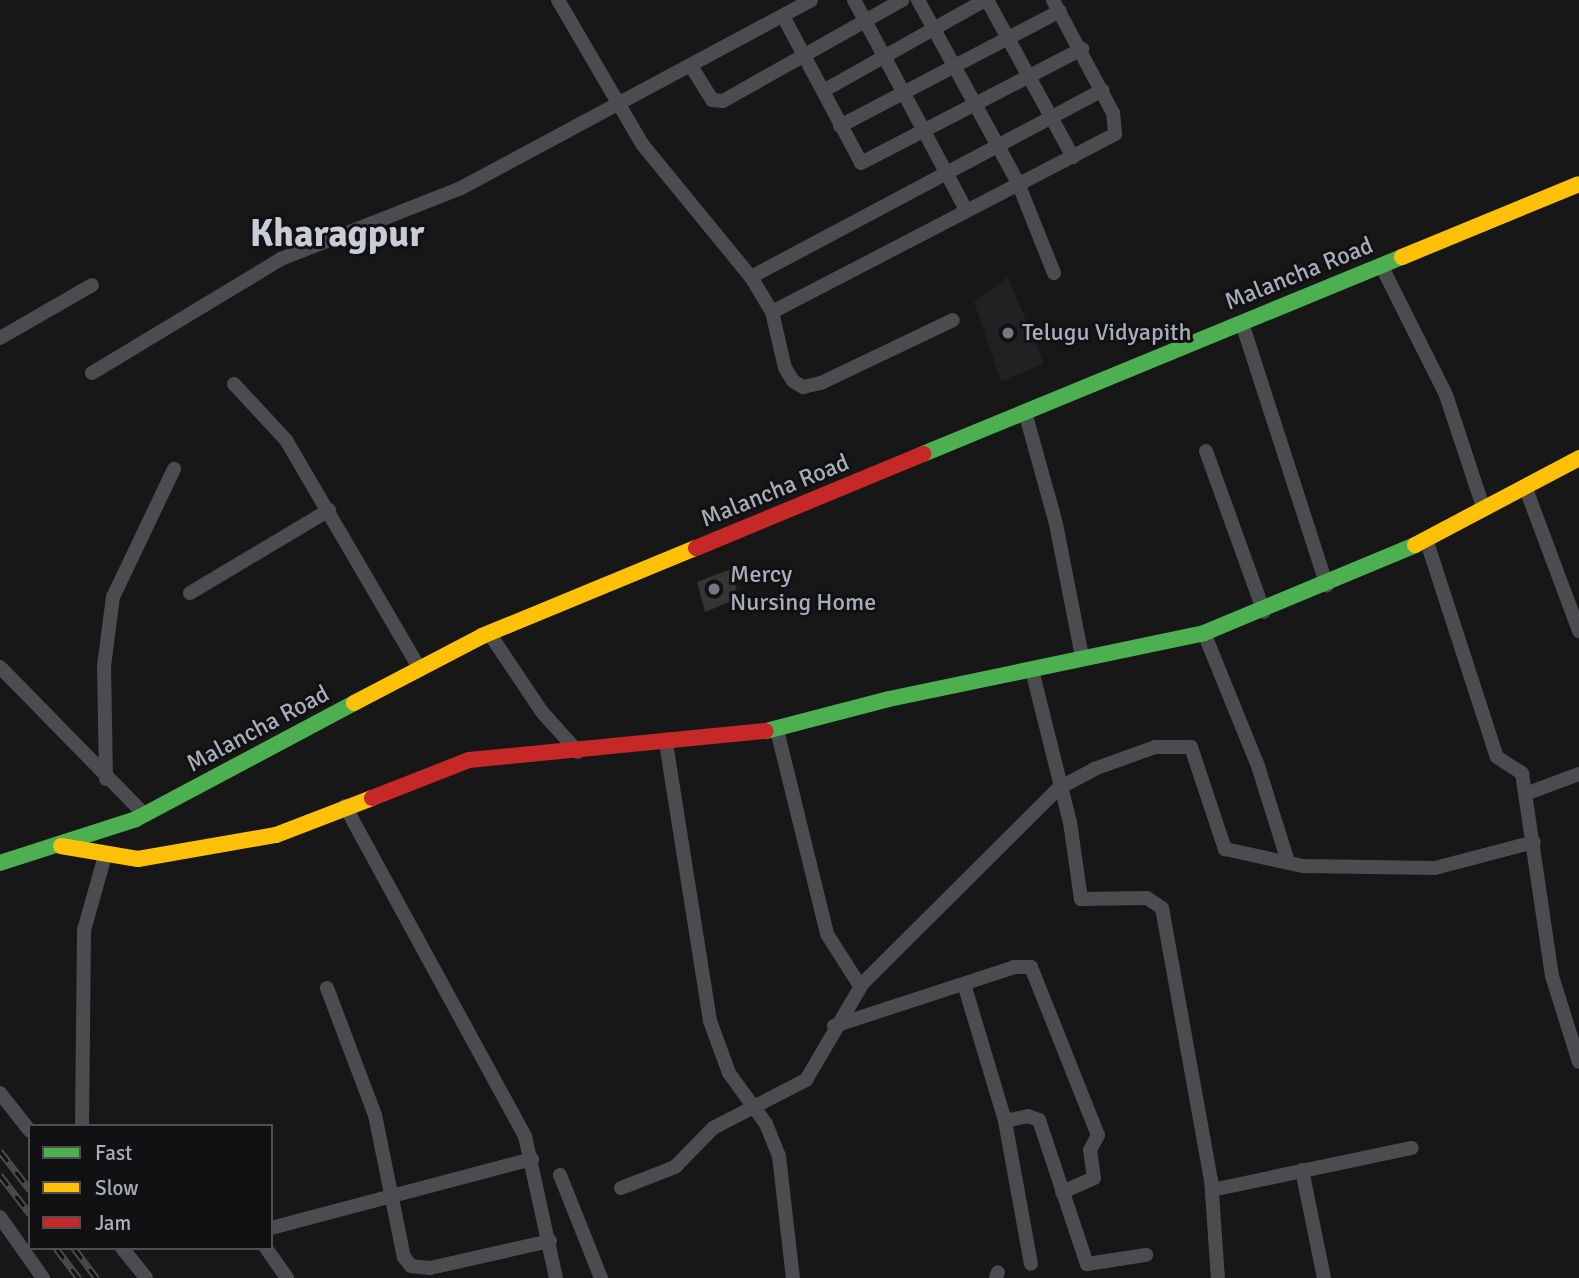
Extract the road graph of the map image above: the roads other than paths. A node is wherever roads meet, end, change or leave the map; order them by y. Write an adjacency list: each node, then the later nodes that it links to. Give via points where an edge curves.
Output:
1 (558, 0): 21 (street)
2 (811, 0): 8 (street)
3 (854, 0): 9 (street)
4 (902, 0): 9 (street)
5 (919, 0): 10 (street)
6 (986, 0): 10 (street); 11 (street)
7 (1057, 5): 11 (street); 12 (street)
8 (783, 16): 13 (street); 15 (street)
9 (866, 22): 13 (street); 14 (street)
10 (934, 29): 14 (street); 16 (street)
11 (1009, 39): 16 (street); 17 (street)
12 (1082, 49): 17 (street); 18 (street)
13 (807, 58): 15 (street, via 717,102); 19 (street)
14 (885, 58): 19 (street); 20 (street)
15 (691, 66): 21 (street)
16 (955, 67): 20 (street); 22 (street)
17 (1030, 79): 22 (street); 23 (street)
18 (1102, 90): 23 (street); 27 (street, via 1113,113 1115,134)
19 (823, 91): 24 (street)
20 (904, 93): 24 (street); 25 (street)
21 (618, 104): 34 (street, via 642,144); 40 (street, via 461,188 303,248 212,296)
22 (976, 107): 25 (street); 26 (street)
23 (1052, 119): 26 (street); 27 (street)
24 (839, 125): 25 (street, via 861,163)
25 (925, 132): 28 (street)
26 (998, 147): 28 (street); 29 (street)
27 (1073, 157): 29 (street)
28 (947, 174): 31 (street); 34 (street)
29 (1017, 183): 31 (street); 33 (street)
30 (1579, 184): 32 (street, Malancha Road)
31 (966, 210): 36 (street)
32 (1381, 265): 38 (street, Malancha Road); 48 (street, via 1446,395)
33 (1054, 273)
34 (751, 277): 36 (street)
35 (92, 285): 39 (street)
36 (772, 312): 37 (street, via 785,368 793,381 810,387)
37 (953, 320)
38 (1242, 323): 42 (street, Malancha Road); 50 (street)
39 (0, 338)
40 (92, 373)
41 (234, 384): 47 (street, via 286,440)
42 (1025, 412): 54 (street, Malancha Road); 56 (street, via 1056,524)
43 (1206, 451): 52 (street)
44 (1579, 458): 46 (street)
45 (174, 469): 64 (street, via 113,597 104,666)
46 (1526, 489): 48 (street); 53 (street)
47 (329, 510): 51 (street); 58 (street)
48 (1483, 510): 49 (street)
49 (1426, 539): 50 (street); 66 (street, via 1497,757 1519,767)
50 (1327, 586): 52 (street)
51 (190, 593)
52 (1264, 612): 55 (street)
53 (1579, 631)
54 (489, 633): 58 (street, Malancha Road); 62 (street)
55 (1204, 633): 56 (street); 72 (street, via 1258,766)
56 (1082, 657): 59 (street)
57 (0, 667): 64 (street)
58 (420, 669): 68 (street, Malancha Road)
59 (1032, 670): 60 (street, via 889,699); 65 (street)
60 (777, 730): 61 (street); 75 (street, via 815,898 834,950)
61 (666, 743): 62 (street); 80 (street, via 710,1021 729,1073)
62 (578, 752): 67 (street, via 452,764)
63 (1579, 775): 66 (street)
64 (106, 779): 68 (street)
65 (1059, 788): 72 (street, via 1155,747 1191,747 1200,764 1219,842 1232,852); 75 (street); 89 (street, via 1080,898 1147,898 1162,908)
66 (1525, 794): 69 (street)
67 (345, 806): 71 (street, via 276,835 138,859); 85 (street, via 525,1136)
68 (145, 815): 70 (street, Malancha Road)
69 (1534, 842): 72 (street, via 1434,868 1332,869); 78 (street, via 1552,976)
70 (61, 846): 71 (street); 73 (street, Malancha Road)
71 (105, 856): 82 (street, via 84,930)
72 (1288, 862)
73 (0, 863)
74 (964, 984): 77 (street); 81 (street); 90 (street, via 1023,965 1035,975 1098,1135 1090,1150 1094,1178)
75 (860, 986): 77 (street)
76 (327, 988): 91 (street, via 375,1115)
77 (834, 1026): 80 (street, via 807,1080)
78 (1579, 1062)
79 (0, 1093): 83 (street)
80 (754, 1106): 88 (street, via 713,1129 675,1167); 104 (street, via 779,1156)
81 (1005, 1121): 90 (street, via 1028,1115 1040,1120); 98 (street)
82 (82, 1124)
83 (28, 1128)
84 (1412, 1148): 86 (street)
85 (532, 1159): 91 (street); 94 (street)
86 (1302, 1170): 89 (street); 106 (street)
87 (559, 1175): 103 (street)
88 (621, 1188)
89 (1212, 1190): 105 (street)
90 (1062, 1192): 97 (street, via 1087,1264)
91 (391, 1198): 93 (street); 94 (street, via 404,1257 420,1268)
92 (2, 1224): 99 (street)
93 (273, 1228)
94 (550, 1241): 102 (street)
95 (128, 1250): 100 (street)
96 (267, 1250): 101 (street)
97 (1146, 1255)
98 (1031, 1264)
99 (43, 1278)
100 (146, 1278)
101 (287, 1278)
102 (556, 1278)
103 (601, 1278)
104 (793, 1278)
105 (1218, 1278)
106 (1325, 1278)

